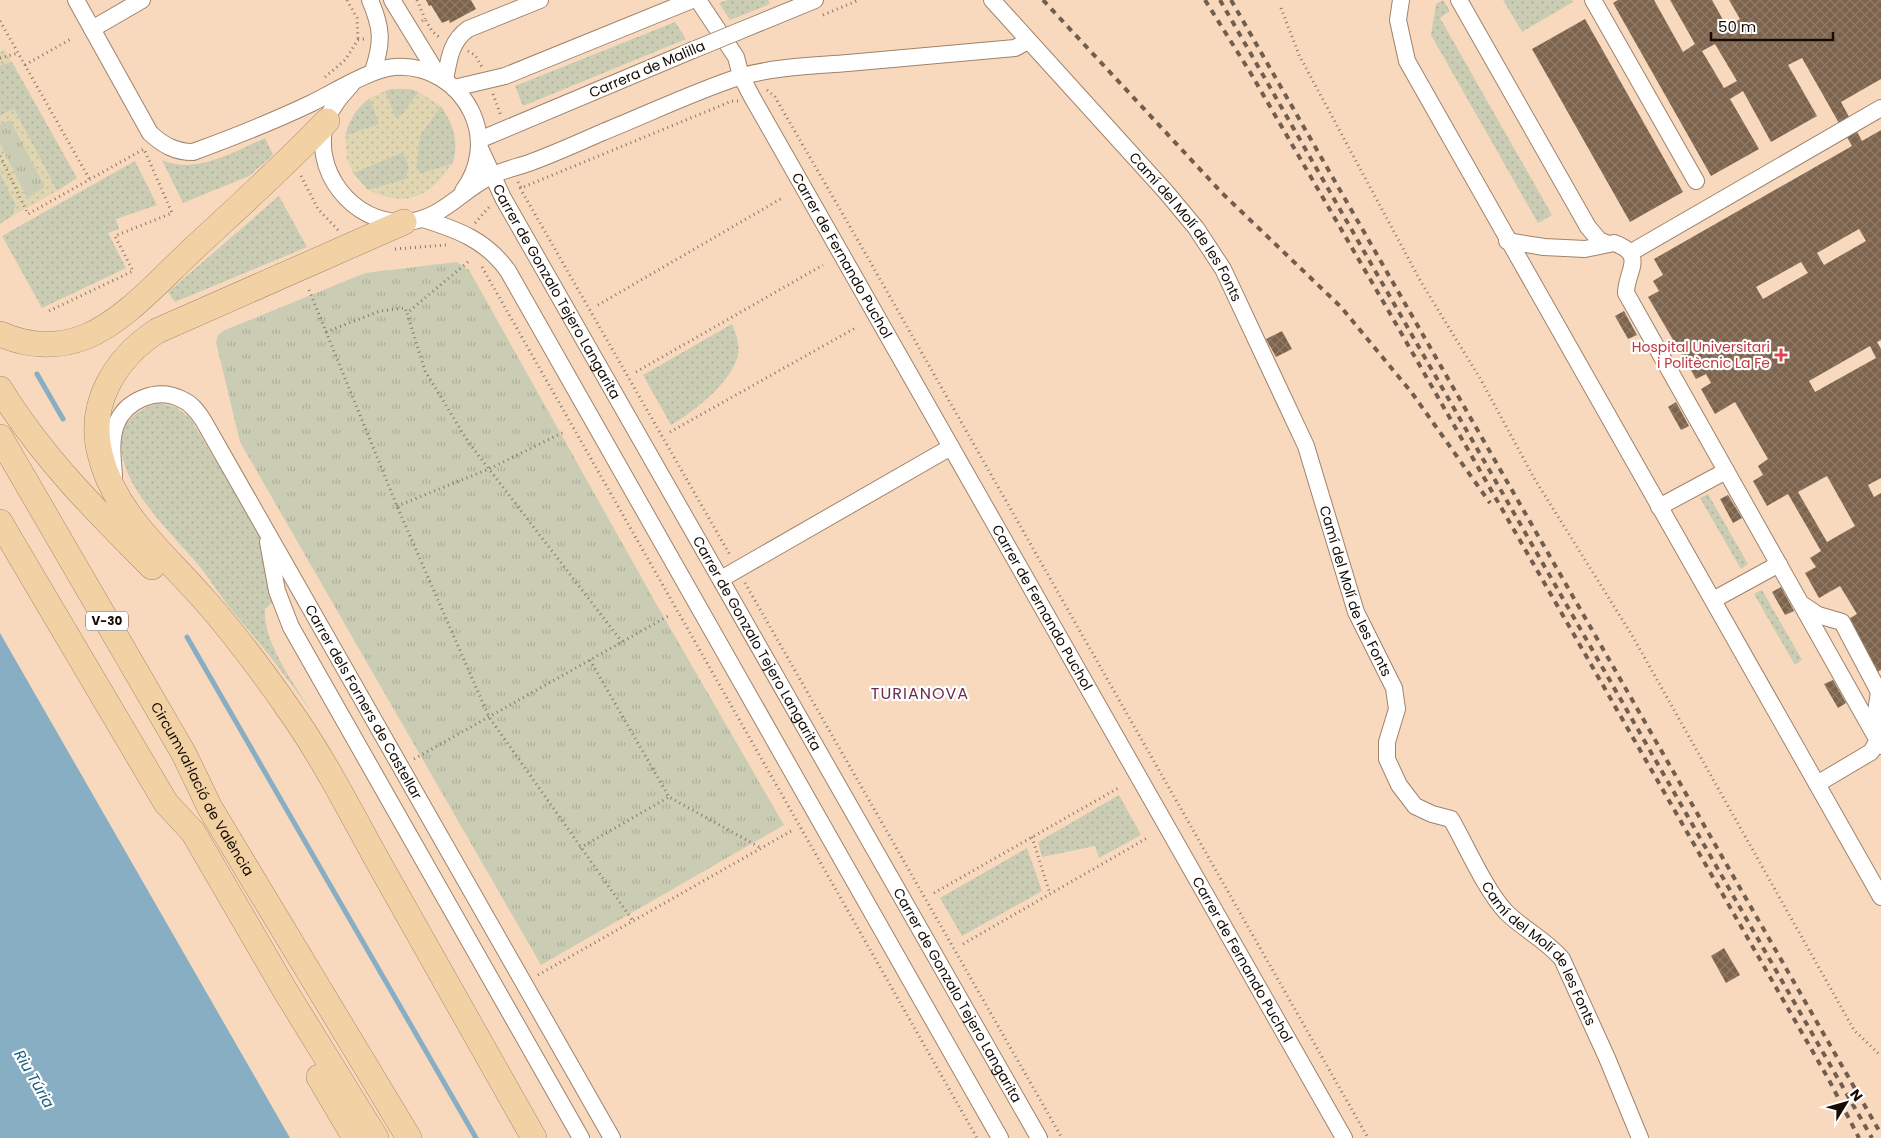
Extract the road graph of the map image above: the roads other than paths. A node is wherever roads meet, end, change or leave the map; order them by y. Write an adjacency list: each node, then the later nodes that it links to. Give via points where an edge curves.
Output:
1 (76, 0): 13 (street)
2 (142, 0): 13 (street)
3 (370, 0): 15 (street, via 380,27 380,48)
4 (392, 0): 17 (street)
5 (540, 0): 17 (street, via 468,29 453,44)
6 (692, 0): 17 (street, via 505,76 488,81)
7 (698, 0): 16 (street, Carrer de Fernando Puchol, via 736,57)
8 (815, 0): 21 (street, Carrera de Malilla, bridge, via 506,128)
9 (992, 0): 14 (street, Camí del Molí de les Fonts)
10 (1401, 0): 26 (street, via 1398,20 1407,61)
11 (1459, 0): 27 (street, via 1588,227 1598,240)
12 (1593, 0): 23 (street)
13 (92, 29): 18 (street, via 150,133 162,144 179,152 193,152 212,145)
14 (1028, 41): 16 (street, via 1015,48 796,67); 58 (street, Camí del Molí de les Fonts, via 1166,192 1196,228 1223,269 1306,446 1356,612 1394,688 1398,709 1387,742 1387,759 1399,785 1415,806 1451,819 1496,901 1562,959)
15 (373, 71): 17 (street, via 417,68); 18 (street)
16 (741, 76): 22 (street); 32 (street, Carrer de Fernando Puchol)
17 (446, 81): 21 (street, via 467,103 475,120)
18 (351, 85): 20 (street, via 336,101)
19 (1881, 108): 28 (street)
20 (327, 121): 25 (street, via 323,145 328,170 339,192 357,209 372,216); 29 (highway, via 149,291 101,330 63,344 42,345)
21 (479, 143): 22 (street, Carrer de Gonzalo Tejero Langarita); 24 (street, via 473,174)
22 (491, 176): 24 (street); 40 (street, Carrer de Gonzalo Tejero Langarita)
23 (1696, 181)
24 (458, 198): 25 (street, via 442,211)
25 (414, 221): 35 (highway, via 353,244 156,331 129,352 111,376 99,411 99,451 105,473); 55 (street, via 467,234 490,249 508,271)
26 (1507, 241): 27 (street, via 1585,249); 36 (street)
27 (1606, 243): 28 (street, via 1622,246)
28 (1630, 253): 34 (street, via 1634,263 1626,293)
29 (0, 334)
30 (0, 389): 43 (highway, via 31,436 74,488 207,624 266,696)
31 (0, 437): 47 (highway, Circumval·lació de València / V-30, via 184,754)
32 (951, 448): 40 (street); 57 (street, Carrer de Fernando Puchol)
33 (0, 464): 47 (highway, via 177,768)
34 (1726, 471): 36 (street); 39 (street)
35 (116, 493): 38 (street, Carrer dels Forners de Castellar, via 113,447 115,426 122,414 146,396 174,396 192,406 203,420); 43 (highway, via 147,539 249,654)
36 (1659, 507): 41 (street)
37 (0, 522): 46 (highway, Circumval·lació de València / V-30)
38 (265, 528): 53 (street, via 276,591 291,627); 54 (street, Carrer dels Forners de Castellar)
39 (1779, 564): 41 (street); 42 (street)
40 (721, 579): 56 (street, Carrer de Gonzalo Tejero Langarita)
41 (1713, 600): 45 (street)
42 (1802, 604): 44 (street); 44 (street, via 1818,615 1842,622 1877,684)
43 (291, 713): 52 (highway, via 334,783)
44 (1877, 739): 45 (street, via 1871,752)
45 (1816, 784): 48 (street)
46 (166, 802): 49 (highway, via 182,839); 50 (highway, Circumval·lació de València / V-30, via 193,832)
47 (210, 808): 51 (highway, Circumval·lació de València / V-30)
48 (1881, 898)
49 (355, 1138)
50 (376, 1138)
51 (409, 1138)
52 (534, 1138)
53 (581, 1138)
54 (612, 1138)
55 (1000, 1138)
56 (1039, 1138)
57 (1344, 1138)
58 (1640, 1138)

